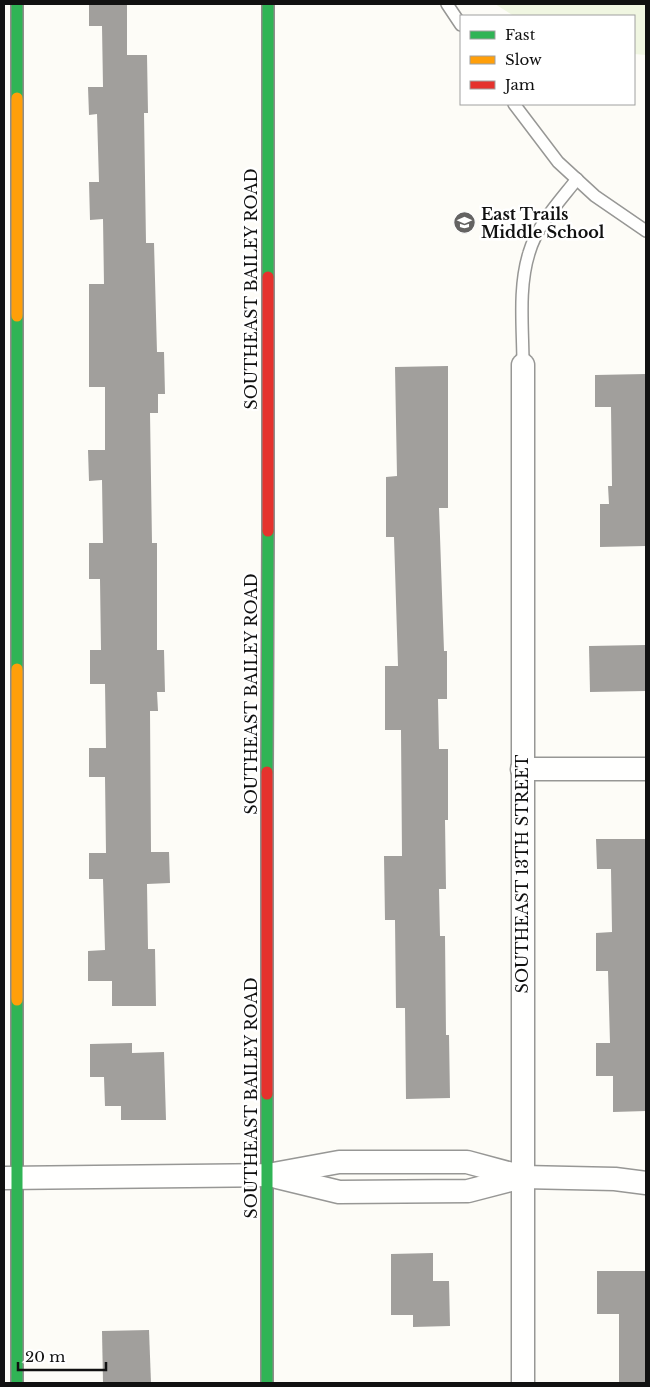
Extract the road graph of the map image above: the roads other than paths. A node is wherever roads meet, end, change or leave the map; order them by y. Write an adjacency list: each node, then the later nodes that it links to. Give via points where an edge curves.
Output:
1 (17, 4): 13 (street)
2 (268, 4): 11 (street, SOUTHEAST BAILEY ROAD)
3 (447, 4): 4 (lane)
4 (460, 24)
5 (515, 105): 6 (lane, via 558,162)
6 (577, 179): 7 (lane, via 595,196); 8 (lane, via 548,215 529,252 523,281)
7 (646, 231)
8 (523, 365): 9 (street, SOUTHEAST 13TH STREET)
9 (522, 769): 10 (street); 12 (street, SOUTHEAST 13TH STREET)
10 (646, 769)
11 (268, 1175): 12 (street, via 339,1162 467,1162); 12 (street, via 339,1192 468,1191); 13 (street); 16 (street, SOUTHEAST BAILEY ROAD)
12 (523, 1176): 14 (street); 17 (street, SOUTHEAST 13TH STREET)
13 (10, 1178): 15 (street)
14 (646, 1183)
15 (17, 1383)
16 (267, 1383)
17 (523, 1383)

